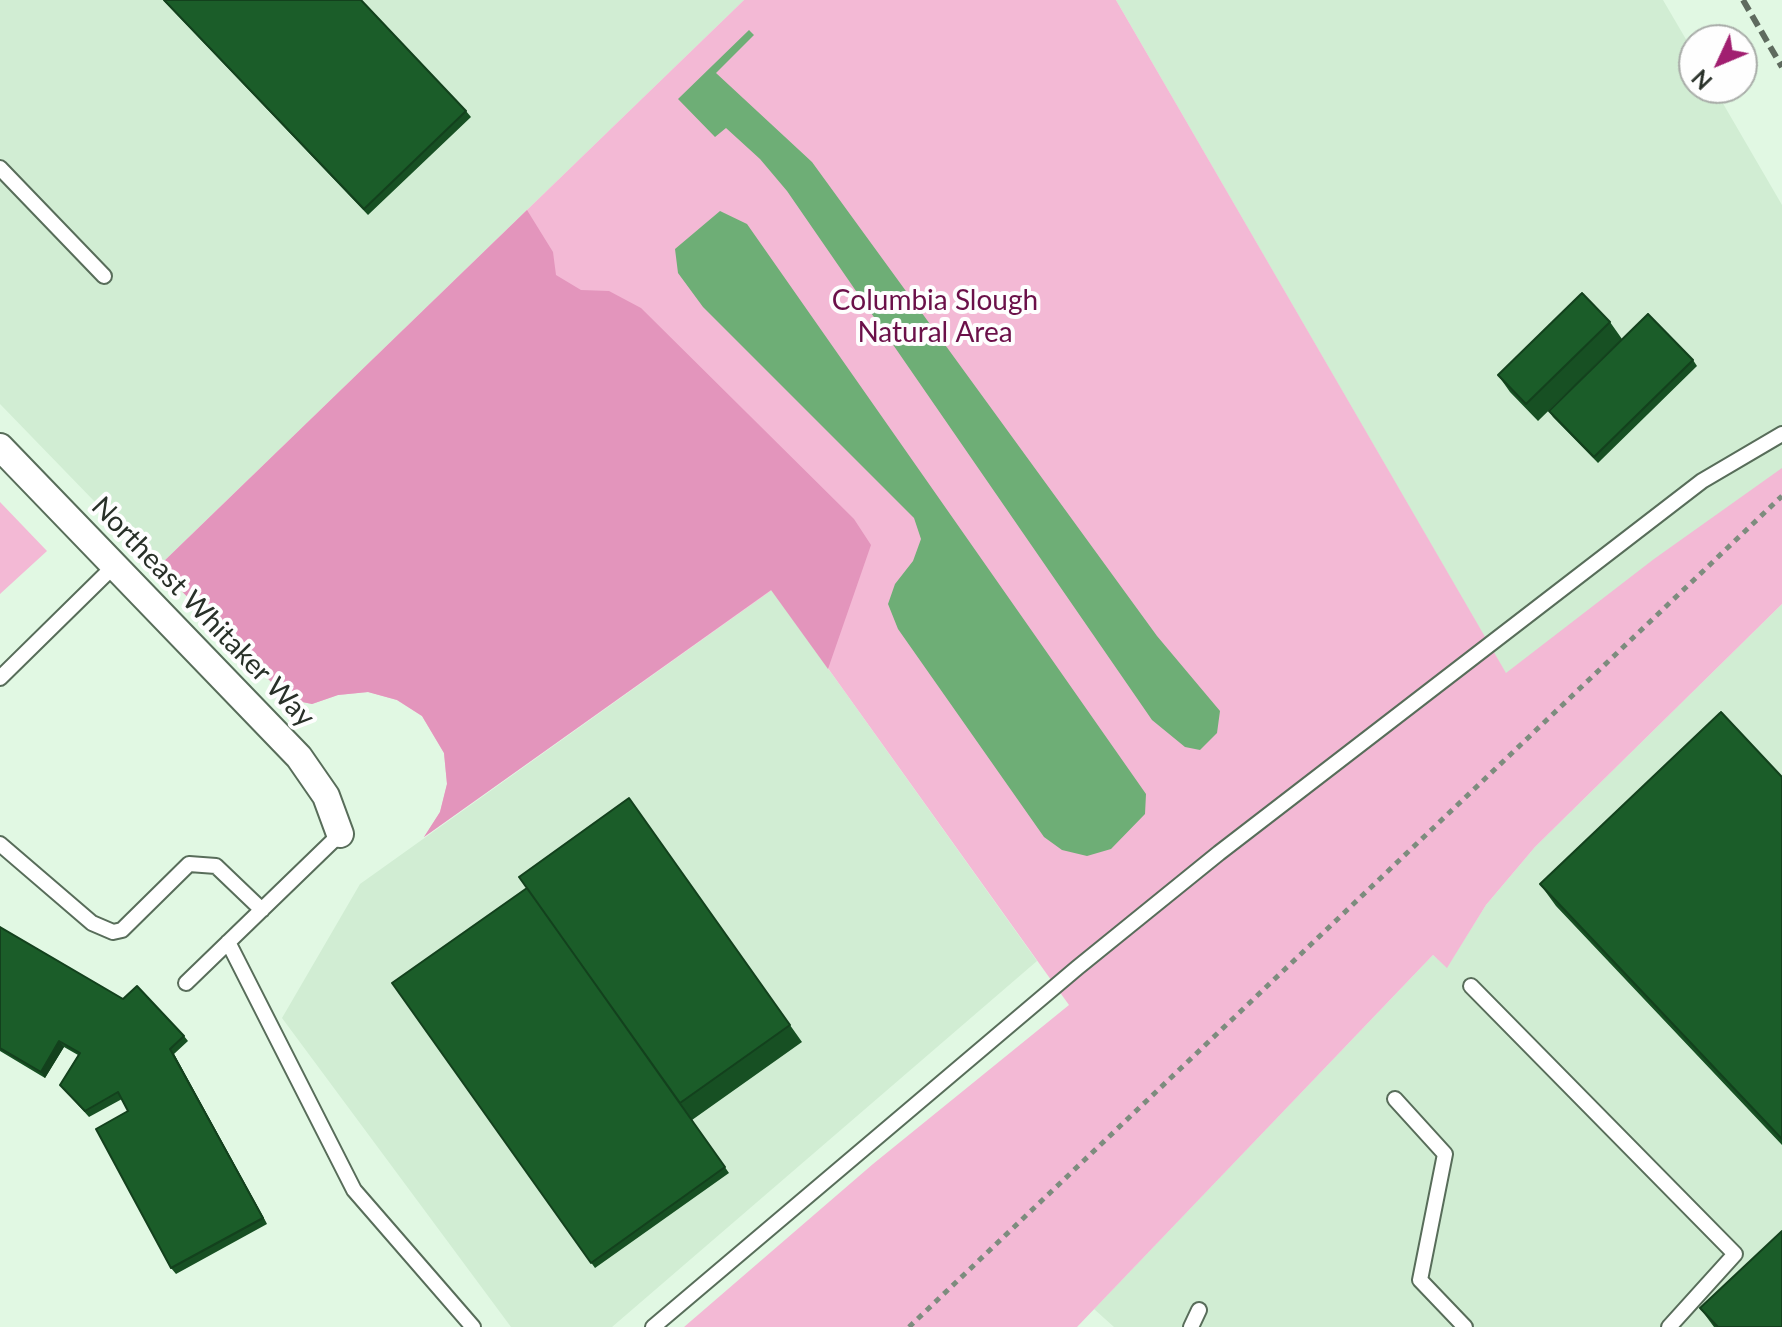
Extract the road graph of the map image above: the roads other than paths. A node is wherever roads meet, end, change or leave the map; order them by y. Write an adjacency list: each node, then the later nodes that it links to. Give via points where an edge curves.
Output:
1 (0, 168): 2 (lane)
2 (104, 276)
3 (1782, 434): 16 (lane, via 1702,481 1219,853)
4 (0, 447): 5 (street, Northeast Whitaker Way)
5 (114, 566): 6 (lane); 7 (street, Northeast Whitaker Way, via 299,757 326,796)
6 (0, 678)
7 (340, 834): 9 (lane)
8 (0, 844): 9 (lane, via 92,923 113,932 122,930 189,864 216,866)
9 (262, 910): 10 (lane)
10 (228, 942): 11 (lane); 15 (lane, via 354,1190)
11 (186, 983)
12 (1471, 986): 19 (lane, via 1735,1254)
13 (1395, 1099): 18 (lane, via 1445,1154 1420,1280)
14 (1199, 1310): 17 (lane)
15 (473, 1327)
16 (653, 1327)
17 (1191, 1327)
18 (1465, 1327)
19 (1669, 1327)

